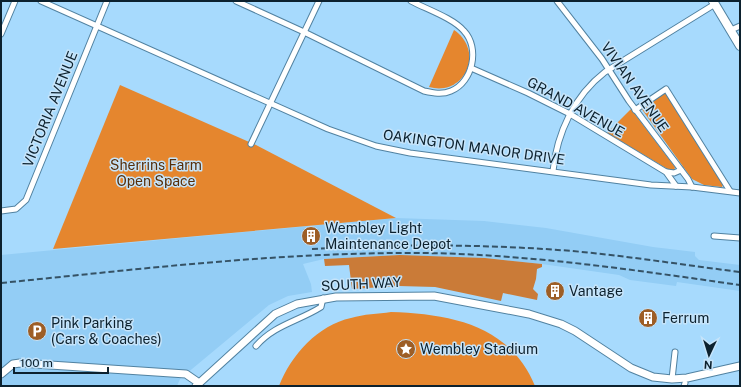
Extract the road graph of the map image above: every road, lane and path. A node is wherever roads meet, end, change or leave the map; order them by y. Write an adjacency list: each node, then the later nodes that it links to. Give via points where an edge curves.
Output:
1 (15, 1): 13 (street)
2 (41, 1): 9 (street, OAKINGTON MANOR DRIVE)
3 (107, 1): 9 (street, VICTORIA AVENUE)
4 (236, 1): 12 (street)
5 (318, 1): 12 (street)
6 (411, 1): 15 (street, via 463,30 473,50)
7 (558, 1): 16 (street, VIVIAN AVENUE)
8 (714, 2): 11 (main road); 16 (street)
9 (97, 26): 17 (street, OAKINGTON MANOR DRIVE); 28 (street, VICTORIA AVENUE, via 26,200 16,209)
10 (740, 26): 11 (street)
11 (731, 30): 14 (main road)
12 (304, 32): 15 (street, via 424,91 436,94 453,90 466,79); 17 (street)
13 (1, 34)
14 (740, 46)
15 (471, 68): 19 (street, GRAND AVENUE, via 528,92)
16 (609, 70): 18 (street, VIVIAN AVENUE); 19 (street, via 586,91)
17 (270, 102): 20 (street); 22 (street, OAKINGTON MANOR DRIVE, via 328,129 382,147 410,153)
18 (635, 110): 21 (street, VIVIAN AVENUE); 26 (street, via 666,89)
19 (570, 114): 22 (street, via 561,134); 23 (street, GRAND AVENUE)
20 (251, 144)
21 (681, 170): 23 (street, via 674,173); 25 (street, VIVIAN AVENUE)
22 (553, 171): 24 (street, OAKINGTON MANOR DRIVE, via 651,185)
23 (666, 172): 24 (street, GRAND AVENUE)
24 (676, 186): 25 (street, OAKINGTON MANOR DRIVE)
25 (692, 187): 26 (street, OAKINGTON MANOR DRIVE)
26 (730, 191): 27 (street, OAKINGTON MANOR DRIVE)
27 (740, 193)
28 (1, 211)
29 (714, 236): 30 (street)
30 (740, 238)
31 (323, 298): 32 (street, via 321,307 282,325); 36 (main road, SOUTH WAY, via 434,296 506,308 561,324 631,368 653,377); 37 (main road, SOUTH WAY, via 298,304 275,314)
32 (256, 346)
33 (675, 352): 36 (street)
34 (740, 366): 36 (main road, SOUTH WAY, via 694,377)
35 (1, 374): 37 (main road, SOUTH WAY, via 13,364 62,365 186,374)
36 (672, 379)
37 (197, 385)

